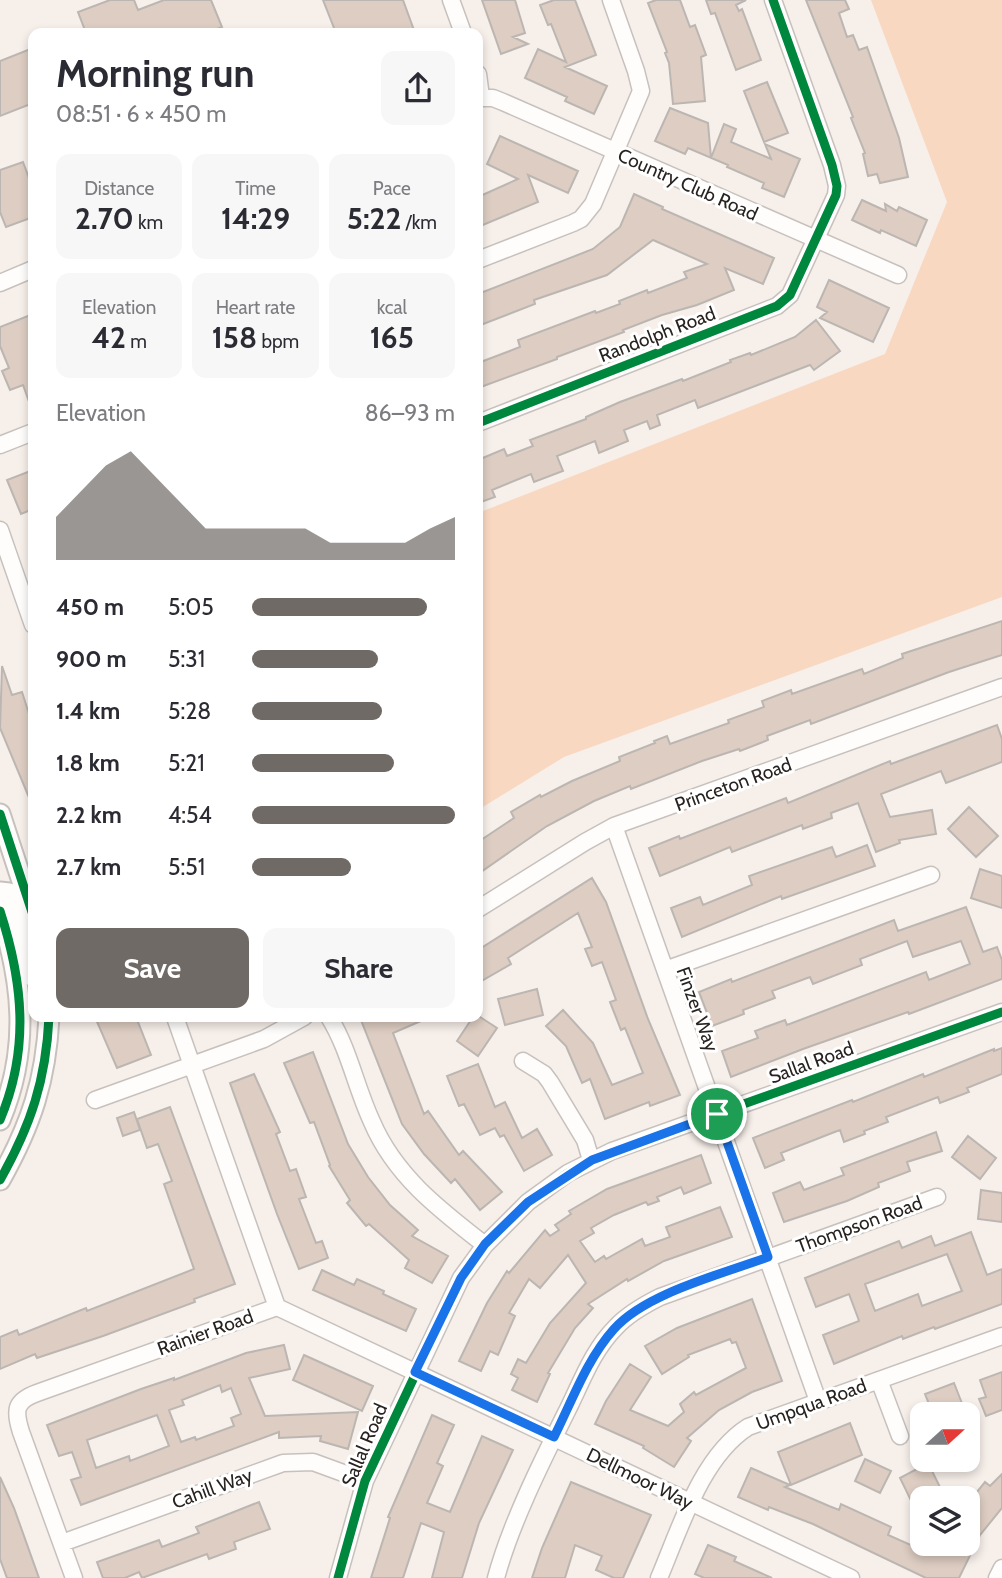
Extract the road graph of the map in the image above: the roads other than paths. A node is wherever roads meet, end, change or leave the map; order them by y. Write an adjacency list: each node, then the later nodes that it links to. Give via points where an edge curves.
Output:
1 (451, 0): 4 (street)
2 (611, 0): 6 (street, via 641,91)
3 (773, 0): 7 (street, Randolph Road, via 835,176 836,195)
4 (461, 28)
5 (483, 99): 6 (street, Country Club Road, via 503,102)
6 (617, 152): 7 (street, Country Club Road); 8 (street, via 581,219)
7 (814, 239): 10 (street, Country Club Road); 12 (street, Randolph Road, via 789,295 778,306)
8 (483, 258)
9 (28, 271): 11 (street)
10 (898, 275)
11 (0, 283)
12 (483, 420)
13 (28, 434): 14 (street)
14 (0, 445)
15 (0, 530): 16 (street)
16 (28, 595)
17 (1002, 687): 19 (street, Princeton Road)
18 (0, 814): 22 (main road)
19 (614, 827): 23 (street, Princeton Road); 26 (street, Finzer Way)
20 (931, 875): 26 (street)
21 (0, 892): 25 (main road, via 9,893)
22 (28, 900)
23 (483, 906)
24 (0, 911): 36 (main road, via 20,999 16,1065)
25 (28, 958)
26 (665, 970): 35 (street, Finzer Way)
27 (1002, 1012): 35 (street, Sallal Road)
28 (177, 1022): 33 (street, Rainier Road)
29 (294, 1022): 33 (street, via 264,1039)
30 (332, 1022): 40 (street, via 387,1150 430,1201)
31 (47, 1023): 38 (main road, via 42,1079 30,1120)
32 (523, 1061): 37 (street, via 550,1082)
33 (192, 1066): 34 (street); 42 (street, Rainier Road)
34 (95, 1100)
35 (717, 1114): 37 (street, Sallal Road); 41 (street, Finzer Way)
36 (0, 1120)
37 (592, 1160): 40 (street, Sallal Road, via 528,1202)
38 (0, 1180)
39 (937, 1197): 41 (street, Thompson Road)
40 (485, 1244): 44 (street, Sallal Road, via 461,1278)
41 (768, 1257): 46 (street, Finzer Way); 48 (street, Thompson Road, via 660,1297 627,1316 592,1359)
42 (277, 1307): 44 (street, Dellmoor Way); 51 (street, Rainier Road, via 26,1397 18,1406 17,1419)
43 (1002, 1336): 45 (street, Umpqua Road)
44 (415, 1372): 48 (street, Dellmoor Way); 49 (street, Sallal Road)
45 (878, 1380): 46 (street, Umpqua Road); 47 (street)
46 (818, 1401): 50 (street, Umpqua Road, via 738,1434 712,1463)
47 (900, 1436)
48 (554, 1437): 50 (street, Dellmoor Way); 55 (street, Thompson Road)
49 (365, 1480): 51 (street, Cahill Way, via 313,1462 283,1463); 54 (street, Sallal Road)
50 (691, 1504): 56 (street, Umpqua Road); 57 (street, Dellmoor Way)
51 (62, 1543): 53 (street, Rainier Road)
52 (1002, 1568): 58 (street)
53 (74, 1578)
54 (338, 1578)
55 (496, 1578)
56 (659, 1578)
57 (851, 1578)
58 (997, 1578)

